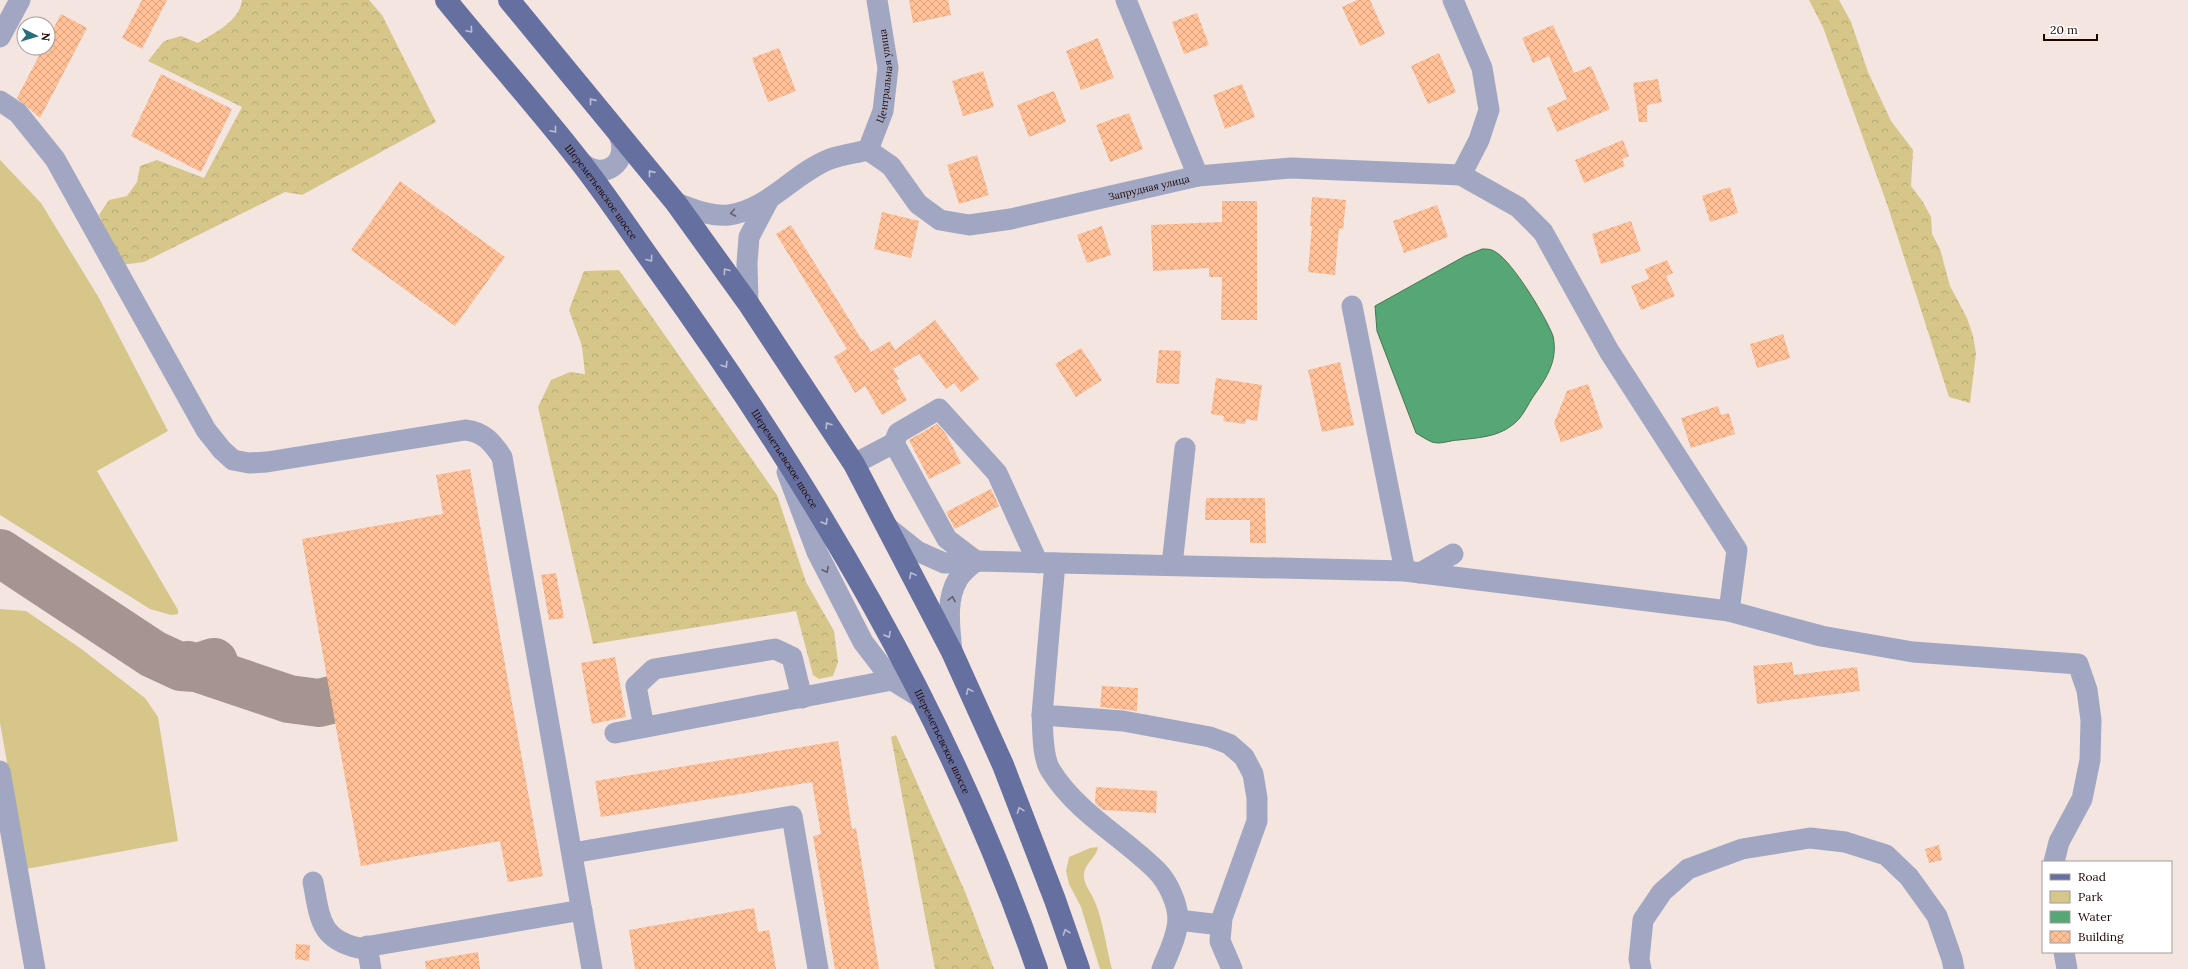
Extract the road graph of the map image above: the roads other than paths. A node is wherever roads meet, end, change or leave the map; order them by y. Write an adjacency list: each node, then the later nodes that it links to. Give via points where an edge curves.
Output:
1 (20, 0): 7 (street)
2 (446, 0): 11 (main road, Шереметьевское шоссе, one-way to 11)
3 (509, 0): 9 (main road, one-way to 3)
4 (877, 0): 10 (street, Центральная улица, via 888,68 883,111)
5 (1126, 0): 13 (street)
6 (1453, 0): 12 (street, via 1482,68 1489,110 1479,140)
7 (0, 37)
8 (0, 101): 37 (street, via 18,113 55,159 191,405 222,450 233,460 249,463 267,462 465,430 478,431 494,445 502,457)
9 (617, 131): 11 (street, via 622,141 622,153 617,163 608,170 597,171 586,167); 15 (main road, one-way to 9)
10 (868, 150): 13 (street, Запрудная улица, via 891,166 918,204 940,220 969,225 1011,219); 14 (street, via 829,159)
11 (578, 159): 18 (main road, Шереметьевское шоссе, one-way to 18, via 712,346)
12 (1461, 175): 13 (street, Запрудная улица, via 1291,168); 28 (street, via 1518,207 1543,232 1609,351 1737,550)
13 (1198, 176)
14 (769, 199): 15 (street, one-way to 15, via 729,215 712,215); 16 (street, via 749,237)
15 (676, 203): 16 (main road, one-way to 15)
16 (748, 303): 21 (main road, one-way to 16)
17 (1352, 306): 27 (street)
18 (776, 443): 30 (street, one-way to 30, via 817,552 863,642); 32 (main road, Шереметьевское шоссе, one-way to 32, via 836,541)
19 (894, 443): 21 (street); 24 (street, via 947,539); 25 (street, via 898,433 939,410 997,473)
20 (1185, 448): 26 (street)
21 (854, 464): 22 (main road)
22 (886, 526): 24 (street, via 917,551 944,563); 29 (main road, one-way to 22)
23 (1453, 554): 27 (street)
24 (976, 561): 25 (street); 29 (street, one-way to 24, via 949,620 952,598 958,578)
25 (1047, 563): 26 (street); 33 (street)
26 (1172, 565): 27 (street)
27 (1413, 572): 28 (street)
28 (1729, 611): 38 (street, via 1821,636 1913,652 2078,664 2088,690 2091,720 2090,760 2082,799 2059,842)
29 (952, 652): 50 (main road, one-way to 29, via 1003,765)
30 (892, 680): 31 (street); 32 (street)
31 (802, 698): 34 (street); 34 (street, via 792,657 775,649 654,669 636,686)
32 (923, 699): 49 (main road, Шереметьевское шоссе, via 965,786 1021,922)
33 (1042, 715): 41 (street, via 1043,742 1050,770 1074,801 1158,872 1174,897); 42 (street, via 1123,721 1210,737 1229,744 1244,758 1253,774 1257,821)
34 (644, 727): 35 (street)
35 (615, 733)
36 (0, 771): 45 (street)
37 (572, 853): 40 (street); 48 (street, via 792,816)
38 (2054, 861)
39 (313, 882): 43 (street, via 326,932 348,946)
40 (582, 910): 43 (street); 47 (street)
41 (1178, 920): 42 (street); 51 (street)
42 (1221, 926): 52 (street, via 1220,941)
43 (367, 946): 46 (street)
44 (2064, 953): 55 (street)
45 (35, 969)
46 (371, 969)
47 (592, 969)
48 (818, 969)
49 (1037, 969)
50 (1079, 969)
51 (1162, 969)
52 (1232, 969)
53 (1641, 969): 54 (street, via 1639,959 1643,920 1662,892 1688,869 1742,849 1810,838 1845,842 1886,855 1909,877 1937,916)
54 (1954, 969)
55 (2067, 969)

